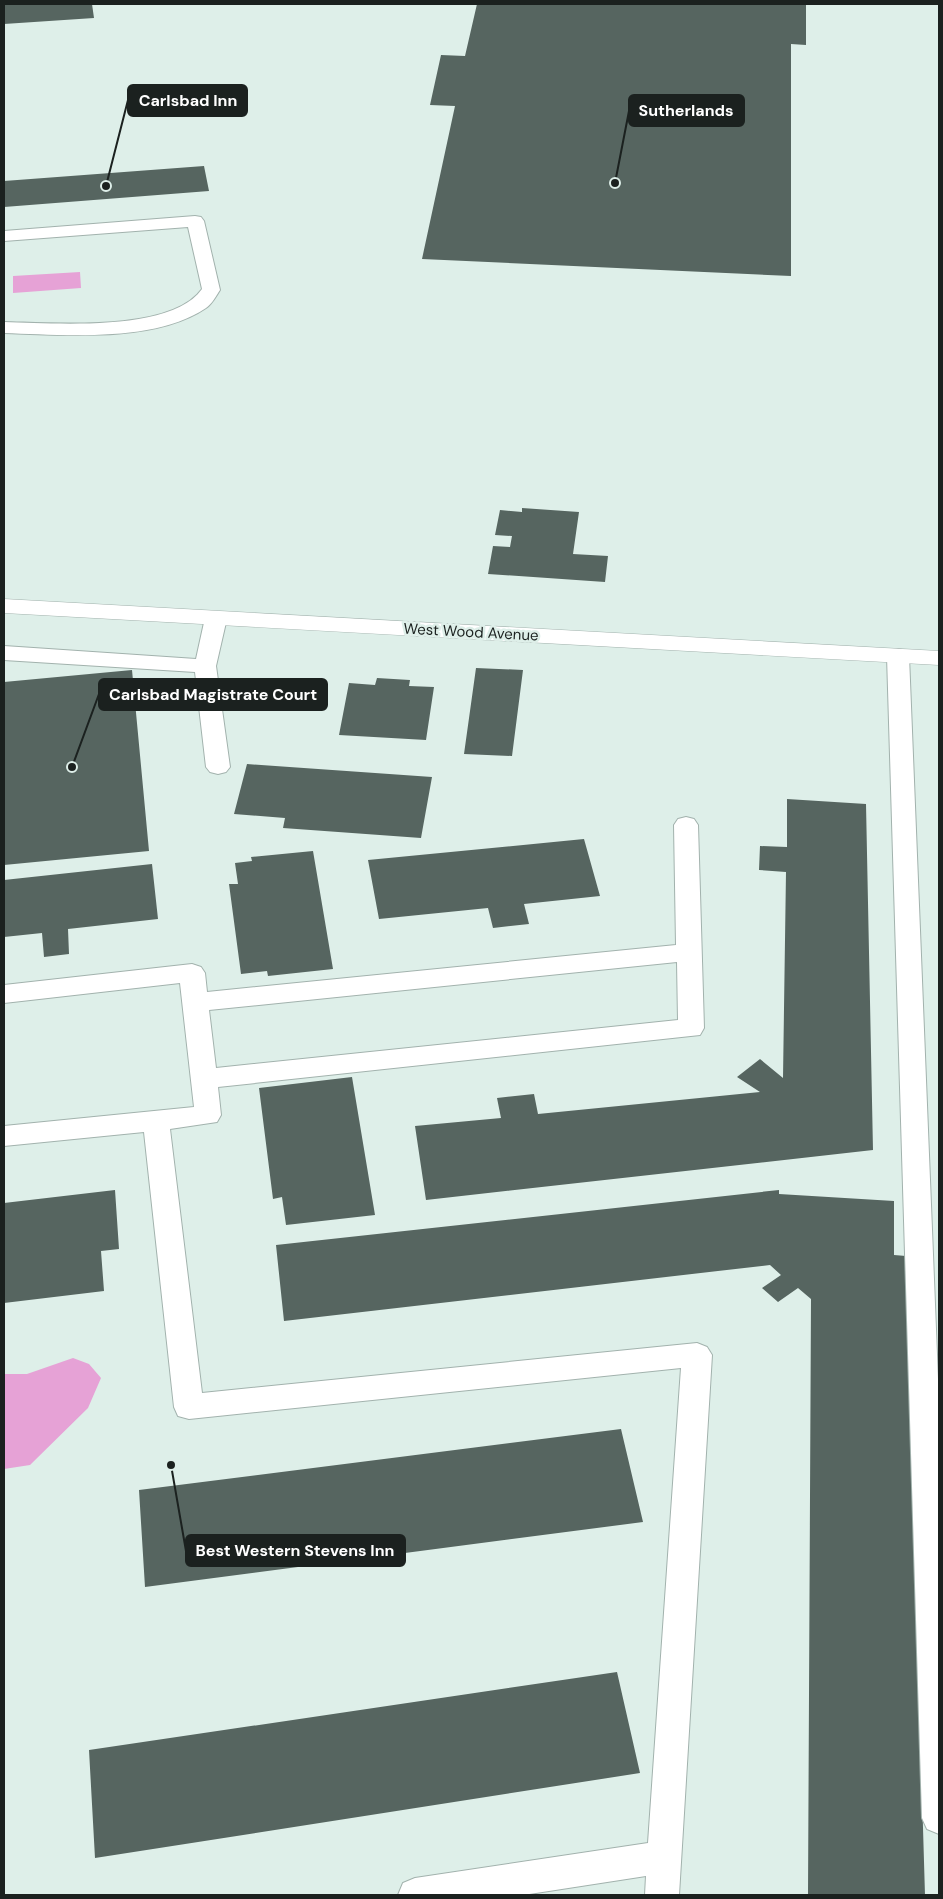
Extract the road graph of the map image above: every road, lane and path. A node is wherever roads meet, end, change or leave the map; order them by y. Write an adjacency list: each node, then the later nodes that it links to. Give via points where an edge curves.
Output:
1 (4, 236): 2 (lane, via 195,221 211,290 199,304 165,320 123,326)
2 (4, 328)
3 (4, 606): 4 (street, West Wood Avenue)
4 (216, 618): 6 (street, West Wood Avenue); 8 (lane)
5 (4, 654): 8 (lane)
6 (898, 656): 7 (street, West Wood Avenue); 17 (lane)
7 (939, 658)
8 (205, 666): 9 (lane)
9 (218, 767)
10 (686, 826): 11 (lane)
11 (689, 952): 13 (lane); 14 (lane, via 691,1028)
12 (4, 994): 13 (lane, via 192,973)
13 (195, 1002): 14 (lane)
14 (203, 1079): 15 (lane, via 208,1115)
15 (156, 1121): 16 (lane); 18 (lane, via 189,1408 697,1355)
16 (4, 1136)
17 (939, 1818)
18 (664, 1857): 19 (lane); 20 (lane)
19 (415, 1895)
20 (662, 1895)

